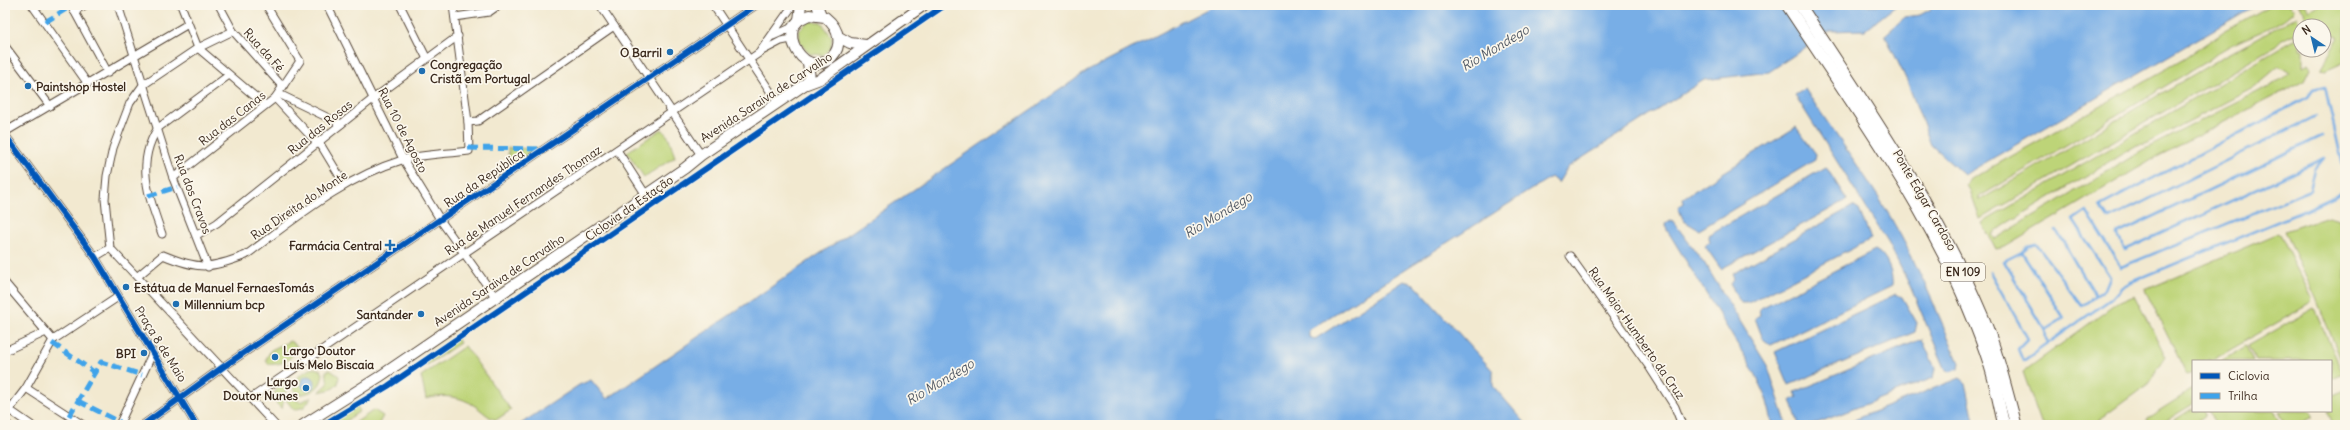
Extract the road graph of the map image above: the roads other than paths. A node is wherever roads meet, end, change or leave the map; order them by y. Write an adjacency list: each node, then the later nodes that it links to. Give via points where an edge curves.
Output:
1 (32, 5): 44 (street)
2 (85, 5): 20 (street)
3 (118, 5): 36 (street, Rua dos Cravos)
4 (181, 5): 23 (street)
5 (219, 5): 27 (street, Rua da Fé)
6 (266, 5): 47 (street, Rua das Canas, via 300,61)
7 (327, 5): 49 (street, Rua 10 de Agosto)
8 (400, 5): 38 (street)
9 (453, 5): 22 (street)
10 (499, 5): 22 (street, via 489,12)
11 (600, 5): 25 (street)
12 (713, 5): 26 (street)
13 (756, 5): 26 (street, Rua da República)
14 (793, 5): 29 (street, Rua de Manuel Fernandes Thomaz)
15 (801, 5): 24 (main road)
16 (817, 5): 21 (main road)
17 (924, 5): 32 (main road, Avenida Saraiva de Carvalho)
18 (1787, 5): 94 (main road, Ponte Edgar Cardoso / EN 109, via 1914,201 1950,269 1973,320 1990,367)
19 (1800, 5): 95 (main road, Ponte Edgar Cardoso / EN 109, via 1930,206 1960,264 1983,316)
20 (72, 8): 41 (street)
21 (821, 15): 24 (main road, via 809,15); 30 (main road, via 832,24)
22 (455, 17): 28 (street)
23 (188, 24): 34 (street); 36 (street)
24 (796, 24): 29 (street); 31 (main road)
25 (614, 26): 43 (street); 54 (street, via 478,121)
26 (727, 26): 39 (street); 43 (street, Rua da República)
27 (233, 31): 34 (street); 47 (street, Rua da Fé)
28 (458, 36): 38 (street, Rua das Rosas); 54 (street)
29 (773, 36): 35 (street, Rua de Manuel Fernandes Thomaz)
30 (838, 37): 32 (main road, via 850,43); 37 (main road, via 839,43)
31 (792, 39): 35 (street, via 781,41); 40 (main road, via 799,53)
32 (866, 45): 37 (main road); 46 (main road, Avenida Saraiva de Carvalho, via 820,79)
33 (5, 46): 52 (street)
34 (198, 48): 42 (street); 45 (street)
35 (759, 53): 39 (street, Rua de Manuel Fernandes Thomaz)
36 (134, 57): 41 (street); 45 (street, Rua dos Cravos)
37 (831, 58): 40 (main road, via 815,63); 46 (main road, via 817,77)
38 (427, 59): 49 (street, Rua das Rosas)
39 (750, 59): 50 (street); 53 (street, Rua de Manuel Fernandes Thomaz)
40 (808, 62): 46 (main road, via 810,79)
41 (108, 73): 44 (street)
42 (229, 75): 51 (street); 56 (street)
43 (649, 79): 53 (street); 65 (street, Rua da República)
44 (88, 84): 52 (street)
45 (143, 85): 56 (street, Rua dos Cravos); 68 (street, via 130,103 121,124 107,176 105,199)
46 (804, 85): 50 (main road, Avenida Saraiva de Carvalho)
47 (283, 87): 48 (street, Rua das Canas)
48 (277, 96): 51 (street, Rua das Canas); 55 (street); 58 (street)
49 (374, 98): 55 (street, Rua das Rosas); 61 (street, Rua 10 de Agosto)
50 (778, 103): 60 (main road, Avenida Saraiva de Carvalho)
51 (265, 105): 62 (street, Rua das Canas)
52 (50, 106): 57 (street)
53 (672, 112): 59 (street, Rua de Manuel Fernandes Thomaz); 60 (street)
54 (468, 122): 61 (street, Rua Direita do Monte, via 469,151)
55 (341, 124): 58 (street, Rua das Rosas)
56 (158, 128): 62 (street, Rua dos Cravos); 66 (street, via 151,139 144,171 148,196)
57 (5, 133): 70 (street, Praça 8 de Maio)
58 (319, 143): 63 (street); 67 (street, Rua das Rosas, via 217,223)
59 (617, 150): 64 (street); 69 (street, Rua de Manuel Fernandes Thomaz)
60 (701, 155): 64 (main road, Avenida Saraiva de Carvalho)
61 (403, 159): 63 (street, Rua Direita do Monte); 65 (street, Rua 10 de Agosto)
62 (173, 178): 67 (street, Rua dos Cravos)
63 (345, 185): 72 (street, Rua Direita do Monte, via 246,255)
64 (646, 195): 76 (main road, Avenida Saraiva de Carvalho)
65 (441, 221): 69 (street, Rua 10 de Agosto); 81 (street, Rua da República)
66 (162, 234)
67 (197, 235): 72 (street, Rua dos Cravos)
68 (110, 248): 70 (street); 73 (street, Praça 8 de Maio)
69 (465, 253): 76 (street, Rua 10 de Agosto); 84 (street, Rua de Manuel Fernandes Thomaz)
70 (95, 256): 75 (street, Praça 8 de Maio)
71 (1570, 256): 93 (street, Rua Major Humberto da Cruz, via 1650,368 1675,407)
72 (208, 268): 73 (street, via 183,263 163,255)
73 (138, 276): 81 (street, Praça 8 de Maio)
74 (5, 283): 77 (street)
75 (118, 297): 78 (street); 80 (street, Praça 8 de Maio)
76 (496, 298): 92 (main road, Avenida Saraiva de Carvalho)
77 (46, 332): 78 (street); 79 (street)
78 (53, 340): 82 (street)
79 (5, 351)
80 (153, 352): 83 (street, Praça 8 de Maio); 88 (street)
81 (223, 367): 83 (street, Praça 8 de Maio); 84 (street)
82 (26, 388): 85 (street); 87 (street)
83 (181, 398): 89 (street); 90 (street)
84 (251, 398): 91 (street)
85 (8, 408): 86 (street)
86 (31, 425)
87 (84, 425)
88 (119, 425)
89 (143, 425)
90 (196, 425)
91 (275, 425)
92 (303, 425)
93 (1682, 425)
94 (2004, 425)
95 (2016, 425)

